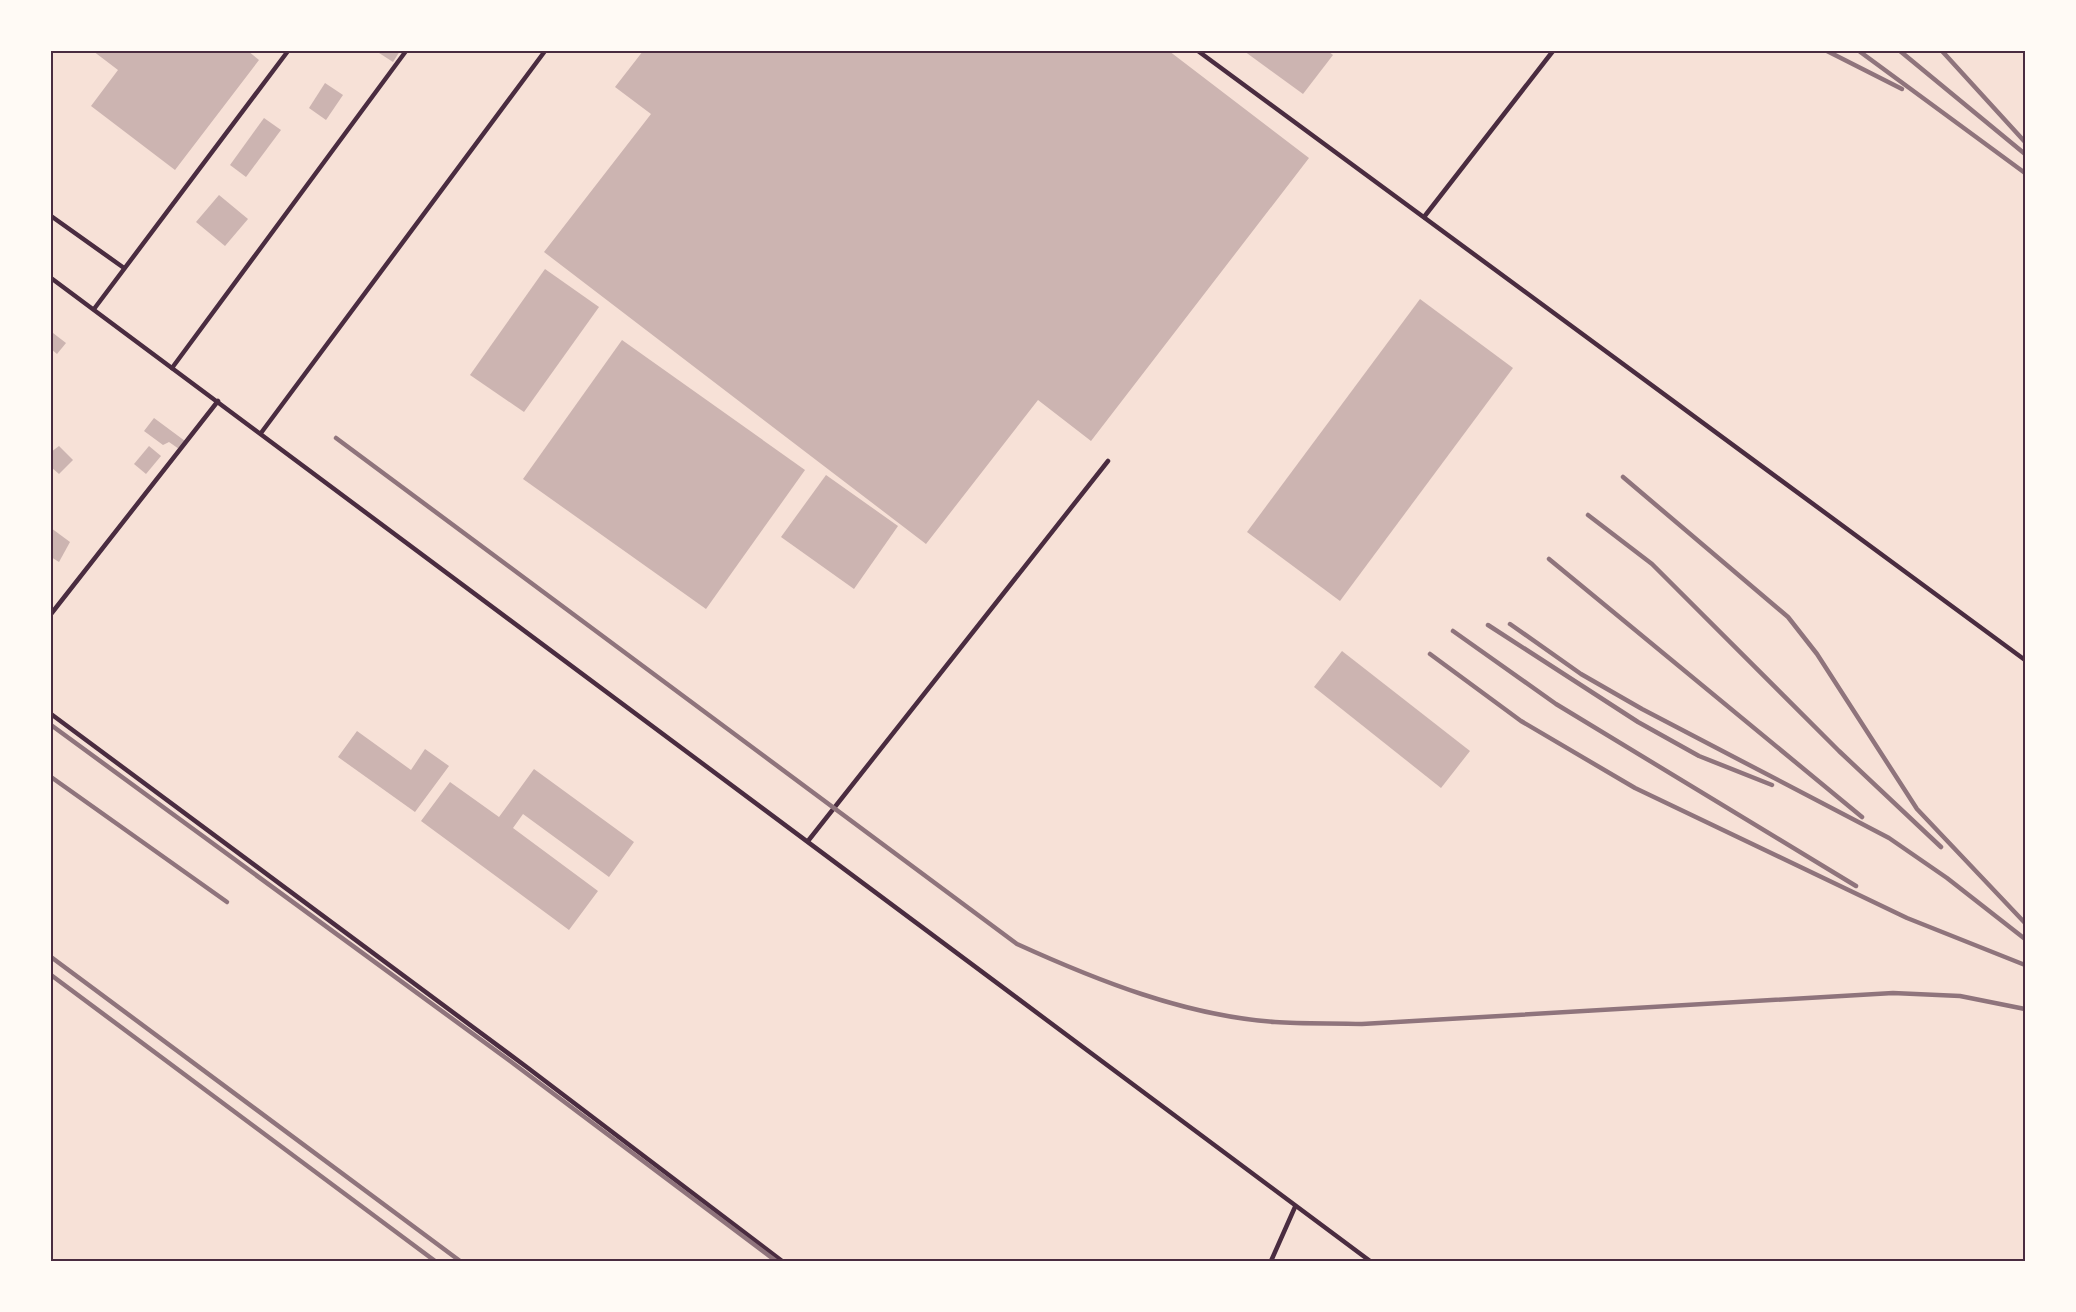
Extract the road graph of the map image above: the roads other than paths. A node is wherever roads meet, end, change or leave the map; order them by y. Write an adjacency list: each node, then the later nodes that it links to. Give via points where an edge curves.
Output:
1 (288, 51): 8 (lane)
2 (406, 51): 11 (lane)
3 (545, 51): 13 (lane)
4 (1198, 51): 7 (lane)
5 (1553, 51): 7 (lane)
6 (51, 216): 8 (lane)
7 (1424, 217): 16 (lane)
8 (124, 268): 10 (lane)
9 (51, 278): 10 (lane)
10 (93, 309): 11 (lane)
11 (172, 368): 12 (lane)
12 (218, 401): 13 (lane); 15 (lane)
13 (261, 433): 18 (lane)
14 (1108, 461): 18 (lane)
15 (51, 614)
16 (2025, 660)
17 (51, 714): 20 (lane)
18 (808, 841): 19 (lane)
19 (1295, 1207): 21 (lane); 22 (lane)
20 (782, 1261)
21 (1271, 1261)
22 (1370, 1261)

